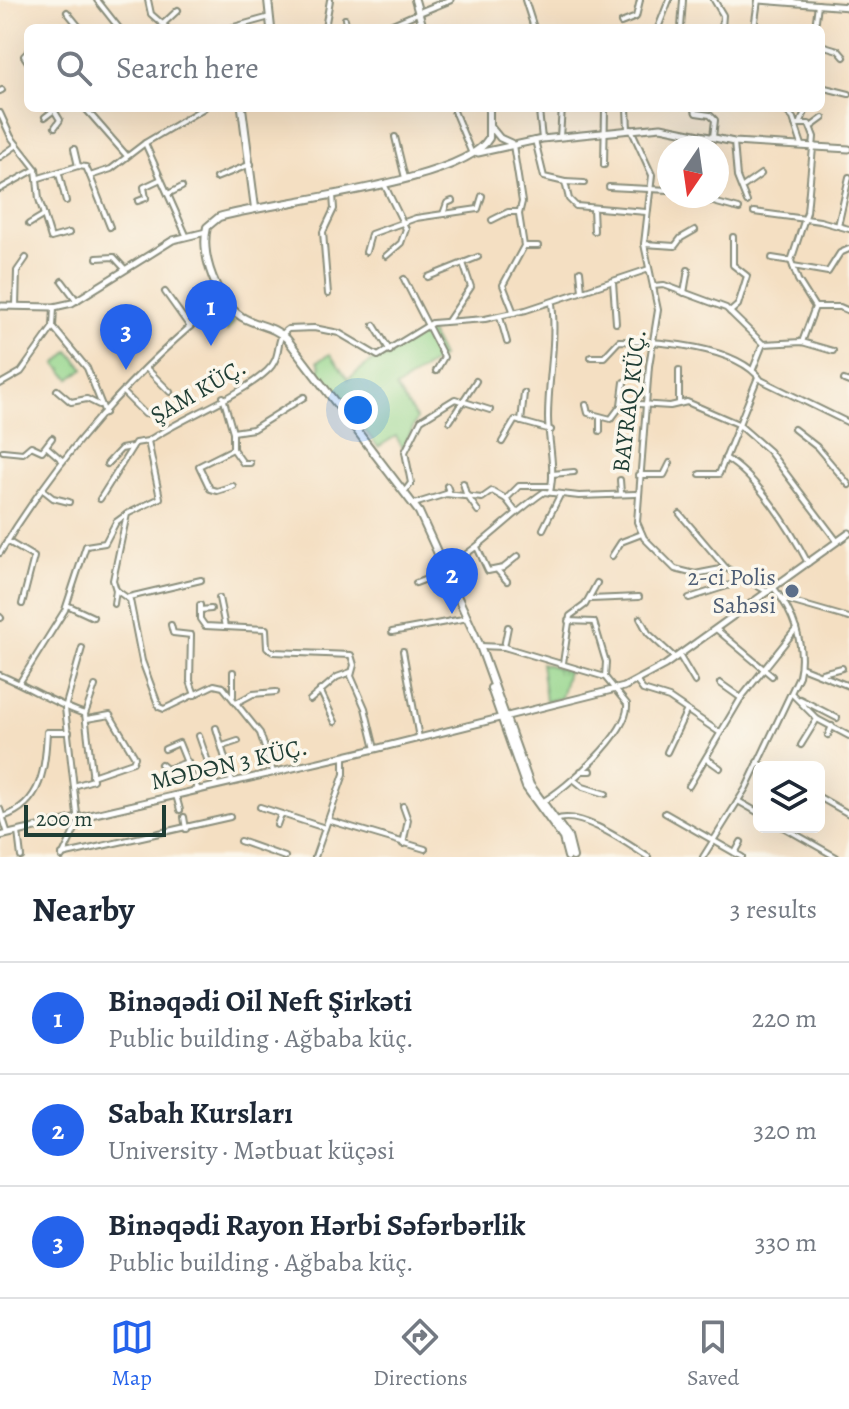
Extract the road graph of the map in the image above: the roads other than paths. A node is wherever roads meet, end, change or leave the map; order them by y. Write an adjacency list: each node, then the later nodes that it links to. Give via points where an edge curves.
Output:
1 (97, 0): 22 (street)
2 (148, 0): 23 (street, via 151,14)
3 (268, 0): 18 (main road)
4 (330, 0): 27 (street)
5 (415, 0): 17 (main road)
6 (450, 0): 17 (main road)
7 (525, 0): 31 (street)
8 (640, 0): 20 (street, via 636,17)
9 (669, 0): 32 (street)
10 (683, 0): 33 (street)
11 (714, 0): 34 (street, via 722,11)
12 (759, 0): 13 (main road); 35 (street)
13 (818, 4): 14 (main road); 36 (street)
14 (849, 7)
15 (178, 10): 24 (street)
16 (67, 12): 21 (street)
17 (418, 13): 29 (street); 30 (main road)
18 (270, 17): 25 (street); 26 (main road)
19 (345, 19): 28 (street)
20 (621, 23)
21 (77, 24)
22 (116, 24)
23 (163, 24)
24 (167, 24)
25 (245, 24)
26 (271, 24)
27 (326, 24)
28 (346, 24)
29 (393, 24)
30 (422, 24)
31 (533, 24)
32 (660, 24)
33 (681, 24)
34 (722, 24)
35 (755, 24)
36 (816, 24)
37 (825, 46): 38 (street)
38 (844, 57)
39 (825, 88): 40 (street)
40 (849, 94)
41 (52, 112): 56 (street)
42 (57, 112): 61 (street)
43 (88, 112): 81 (street)
44 (197, 112): 73 (street)
45 (243, 112): 83 (main road)
46 (454, 112): 80 (street)
47 (489, 112): 62 (main road)
48 (539, 112): 70 (street)
49 (562, 112): 69 (street)
50 (605, 112): 65 (street)
51 (628, 112): 64 (street)
52 (696, 112): 67 (street, via 713,117)
53 (786, 112): 60 (street)
54 (805, 112): 58 (street)
55 (0, 113): 59 (street)
56 (45, 117)
57 (823, 118): 63 (street)
58 (801, 122): 60 (street); 63 (street)
59 (2, 123): 75 (street)
60 (795, 124): 76 (street)
61 (55, 127)
62 (491, 127): 74 (main road); 80 (main road)
63 (812, 127): 77 (street)
64 (630, 130): 65 (main road); 66 (main road, via 672,128); 100 (street, via 650,165)
65 (604, 132): 69 (main road); 84 (street)
66 (708, 136)
67 (713, 136)
68 (395, 137): 93 (street)
69 (560, 137): 70 (main road)
70 (538, 140): 74 (main road); 95 (street, via 544,177)
71 (729, 141): 72 (main road)
72 (734, 142): 76 (main road); 101 (street)
73 (145, 143): 81 (street); 94 (street)
74 (512, 144): 80 (main road); 116 (street, via 522,202)
75 (17, 145): 82 (street); 86 (street)
76 (802, 145): 77 (main road)
77 (813, 146): 79 (main road); 121 (street)
78 (74, 149): 85 (street)
79 (849, 149)
80 (475, 154): 93 (main road)
81 (127, 156): 89 (street, via 106,172)
82 (0, 157)
83 (251, 164): 92 (street); 113 (main road)
84 (604, 165)
85 (78, 166): 87 (street); 89 (street, via 86,167)
86 (36, 169): 91 (street); 103 (street)
87 (59, 174): 91 (street); 108 (street)
88 (761, 174): 101 (street)
89 (90, 176): 126 (street)
90 (849, 177): 107 (street)
91 (39, 178): 120 (street)
92 (216, 178)
93 (405, 178): 96 (main road)
94 (161, 179): 104 (street); 109 (street, via 144,187 146,198)
95 (565, 182): 97 (street); 114 (street, via 572,203)
96 (384, 183): 105 (main road); 123 (street)
97 (584, 183)
98 (182, 187): 104 (street)
99 (609, 187): 100 (street)
100 (651, 187): 102 (street); 117 (street, BAYRAQ KÜÇ.)
101 (743, 187): 111 (street)
102 (657, 188)
103 (0, 189)
104 (168, 194): 132 (street)
105 (333, 194): 113 (main road); 158 (street, via 334,209 323,232)
106 (482, 196): 119 (street, via 478,209)
107 (847, 200): 125 (street)
108 (66, 201)
109 (138, 201)
110 (452, 201): 119 (street)
111 (747, 202)
112 (729, 206): 115 (street)
113 (255, 208): 130 (main road, via 219,217)
114 (593, 208): 117 (street); 129 (street)
115 (739, 209)
116 (519, 212): 122 (street); 135 (street)
117 (646, 212): 134 (street, BAYRAQ KÜÇ.)
118 (754, 212): 121 (street)
119 (443, 214): 123 (street)
120 (44, 215): 124 (street); 131 (street, via 51,238)
121 (805, 219): 125 (street); 145 (street)
122 (492, 220)
123 (404, 222): 138 (street, via 371,234); 139 (street, via 404,239)
124 (29, 224)
125 (838, 226): 127 (street)
126 (110, 227)
127 (849, 229)
128 (695, 230): 134 (street, via 675,246)
129 (594, 231)
130 (206, 232): 132 (main road); 159 (main road, via 208,256)
131 (69, 233)
132 (186, 235): 146 (main road)
133 (733, 237): 167 (street, via 734,268 747,276 738,305)
134 (644, 244): 147 (street, BAYRAQ KÜÇ.)
135 (524, 246): 136 (street); 168 (street, via 503,285)
136 (538, 246)
137 (849, 249): 145 (street, via 828,272)
138 (366, 252)
139 (386, 256)
140 (478, 257): 144 (street)
141 (26, 258): 163 (street, via 17,271)
142 (97, 258): 146 (street, via 114,257)
143 (772, 258): 145 (street)
144 (463, 263): 150 (street); 170 (street, via 471,287)
145 (792, 263): 165 (street)
146 (125, 269): 160 (main road)
147 (649, 269): 153 (street); 154 (street, BAYRAQ KÜÇ.)
148 (688, 270): 157 (street)
149 (580, 271): 155 (street)
150 (428, 277)
151 (404, 279): 172 (street)
152 (62, 281): 160 (street)
153 (613, 282): 155 (street); 171 (street)
154 (653, 286): 157 (street); 177 (street, BAYRAQ KÜÇ., via 658,310)
155 (582, 291): 161 (street)
156 (165, 292): 175 (street)
157 (684, 293): 167 (street)
158 (328, 294)
159 (224, 299): 175 (street); 176 (main road, via 239,315)
160 (77, 301): 164 (main road)
161 (552, 303): 168 (street); 213 (street)
162 (0, 306): 163 (main road)
163 (16, 306): 164 (main road)
164 (54, 307): 174 (street)
165 (815, 307): 166 (street); 179 (street)
166 (849, 311)
167 (730, 312): 180 (street)
168 (514, 313): 169 (street)
169 (499, 317): 170 (street); 178 (street)
170 (448, 321): 172 (street)
171 (616, 323)
172 (428, 324): 181 (street); 187 (street, via 444,357)
173 (374, 325): 181 (street)
174 (53, 327): 191 (street, via 21,372); 201 (street, via 87,368)
175 (190, 327): 184 (street)
176 (282, 334): 181 (street, via 295,328 325,330 372,355); 196 (street, ŞAM KÜÇ., via 279,357 270,369); 239 (main road)
177 (653, 341): 183 (street, via 619,341 604,357); 185 (street, via 691,347); 200 (street, BAYRAQ KÜÇ.)
178 (507, 342)
179 (802, 342): 180 (street); 182 (street)
180 (763, 344): 185 (street)
181 (390, 351)
182 (833, 351)
183 (591, 357)
184 (147, 369): 193 (street); 194 (street)
185 (753, 369): 188 (street)
186 (679, 370): 199 (street)
187 (436, 371)
188 (758, 377): 210 (street); 211 (street)
189 (476, 381): 198 (street)
190 (624, 382): 203 (street)
191 (0, 384)
192 (57, 390): 201 (street, via 68,401 87,399)
193 (170, 392)
194 (124, 393): 205 (street); 206 (street)
195 (524, 393): 209 (street)
196 (223, 397): 215 (street); 217 (street, ŞAM KÜÇ.)
197 (304, 397): 215 (street, via 253,429)
198 (463, 400): 204 (street); 208 (street); 239 (street, via 450,400 421,420 405,452 411,483)
199 (679, 403): 200 (street); 211 (street, via 694,404)
200 (646, 404): 203 (street); 231 (street, BAYRAQ KÜÇ.)
201 (99, 405): 205 (street)
202 (586, 405): 207 (street, via 588,413)
203 (621, 405): 207 (street, via 614,418)
204 (490, 410)
205 (105, 413): 224 (street)
206 (145, 414)
207 (600, 417): 214 (street)
208 (450, 421)
209 (521, 422): 213 (street); 218 (street, via 514,421)
210 (849, 423)
211 (738, 424): 223 (street); 257 (street, via 769,451)
212 (794, 429): 234 (street)
213 (551, 430): 229 (street)
214 (600, 431)
215 (233, 432): 221 (street)
216 (52, 438): 219 (street)
217 (148, 441): 220 (street); 251 (street, ŞAM KÜÇ., via 160,498)
218 (502, 442)
219 (47, 447): 222 (street, via 40,452 31,446 23,453); 224 (street)
220 (132, 447): 227 (street, via 121,449); 245 (street)
221 (233, 449): 225 (street, via 243,463); 235 (street, via 199,466 210,489)
222 (3, 451)
223 (725, 458): 230 (street, via 717,476); 262 (street, via 778,515)
224 (63, 461): 237 (street)
225 (250, 463)
226 (670, 463): 231 (street, via 664,475)
227 (107, 464)
228 (574, 472): 229 (street)
229 (552, 474): 238 (street)
230 (700, 474)
231 (638, 475): 243 (street, BAYRAQ KÜÇ.)
232 (620, 480): 240 (street)
233 (463, 483): 242 (street)
234 (849, 485)
235 (233, 486)
236 (447, 486): 241 (street)
237 (42, 489): 247 (street); 256 (street)
238 (550, 489): 244 (street); 246 (street, via 519,486); 250 (street)
239 (405, 491): 248 (main road)
240 (621, 493): 243 (street); 244 (street)
241 (450, 494): 242 (street); 248 (street)
242 (466, 494): 246 (street, via 482,498 492,491); 249 (street)
243 (636, 494): 255 (street, BAYRAQ KÜÇ.)
244 (560, 495): 253 (street)
245 (100, 499)
246 (506, 499): 250 (street)
247 (69, 502)
248 (414, 504): 264 (main road)
249 (478, 511)
250 (516, 512): 258 (street)
251 (127, 514): 271 (street, via 113,580); 281 (street, via 105,543 86,546)
252 (680, 514): 263 (street)
253 (543, 529)
254 (849, 533): 257 (main road, MƏDƏN 3 KÜÇ.)
255 (642, 534): 261 (street, via 621,542); 263 (street, via 675,569 695,574)
256 (7, 541): 259 (street); 279 (street, via 34,557)
257 (837, 541): 262 (main road, MƏDƏN 3 KÜÇ.)
258 (477, 547): 264 (street); 265 (street, via 485,567)
259 (0, 553)
260 (518, 556): 265 (street)
261 (612, 556)
262 (808, 563): 272 (main road, MƏDƏN 3 KÜÇ.)
263 (726, 568): 267 (street)
264 (447, 569): 269 (street); 284 (main road)
265 (498, 571): 268 (street)
266 (201, 580): 273 (street)
267 (746, 580): 272 (street); 276 (street)
268 (507, 581)
269 (416, 583)
270 (597, 583): 277 (street)
271 (116, 590): 273 (street); 280 (street)
272 (771, 590): 278 (street); 291 (main road, MƏDƏN 3 KÜÇ.)
273 (129, 597): 319 (street, via 142,661 159,707)
274 (639, 597): 277 (street)
275 (219, 598): 289 (street)
276 (689, 598)
277 (589, 599): 287 (street)
278 (783, 599): 286 (street); 292 (street)
279 (22, 604)
280 (114, 604)
281 (67, 605): 283 (street); 309 (street)
282 (211, 609): 289 (street, via 200,608 205,626)
283 (93, 617)
284 (468, 618): 293 (street); 294 (main road)
285 (640, 618): 298 (street, via 648,633)
286 (849, 618)
287 (568, 621): 299 (street); 308 (street, via 594,622)
288 (171, 625): 319 (street, via 173,633 191,635 190,681)
289 (225, 627): 304 (street, via 266,629 267,648 273,652 348,653 354,662)
290 (508, 627): 295 (street)
291 (715, 629): 298 (main road, MƏDƏN 3 KÜÇ.); 302 (street)
292 (796, 629): 300 (street); 302 (street)
293 (392, 632)
294 (480, 646): 295 (street); 328 (main road)
295 (504, 647): 299 (street)
296 (82, 648): 325 (street)
297 (403, 651): 339 (street)
298 (677, 656): 310 (main road, MƏDƏN 3 KÜÇ.); 311 (street)
299 (563, 664): 308 (street)
300 (801, 667): 305 (street); 318 (street)
301 (842, 668): 305 (street)
302 (764, 669): 307 (street); 321 (street)
303 (233, 672): 320 (street)
304 (351, 672): 316 (street); 344 (street)
305 (822, 673): 314 (street)
306 (1, 676): 309 (street)
307 (772, 676)
308 (605, 677): 315 (street)
309 (20, 682): 325 (street)
310 (637, 682): 315 (main road, MƏDƏN 3 KÜÇ.); 326 (street)
311 (695, 682)
312 (720, 683): 321 (street)
313 (95, 686): 327 (street)
314 (849, 686)
315 (617, 689): 328 (main road, MƏDƏN 3 KÜÇ.); 353 (street, via 627,704 626,717)
316 (320, 690): 323 (street); 331 (street)
317 (276, 692): 324 (street)
318 (792, 694): 322 (street); 348 (street)
319 (195, 695): 320 (street, via 217,685)
320 (233, 696): 324 (street)
321 (741, 698): 335 (street)
322 (799, 699): 329 (street); 330 (street)
323 (310, 700)
324 (238, 702): 355 (street, via 260,733)
325 (65, 708): 327 (street); 334 (street)
326 (686, 712): 335 (street); 345 (street)
327 (86, 716): 356 (street); 356 (street, via 110,715 135,757)
328 (502, 718): 339 (main road, MƏDƏN 3 KÜÇ.); 367 (main road, via 526,787)
329 (837, 718)
330 (817, 719): 332 (street); 341 (street)
331 (335, 722)
332 (832, 726): 336 (street); 338 (street)
333 (216, 728): 342 (street)
334 (69, 732): 360 (street); 376 (street, via 47,732 47,762 32,797)
335 (719, 732): 347 (street)
336 (828, 735)
337 (199, 736): 359 (street)
338 (849, 736)
339 (419, 738): 344 (main road, MƏDƏN 3 KÜÇ.)
340 (238, 741): 342 (street)
341 (801, 745)
342 (223, 746): 358 (street)
343 (165, 749): 349 (street, via 179,743)
344 (375, 749): 346 (main road, MƏDƏN 3 KÜÇ.)
345 (667, 752)
346 (344, 756): 355 (main road, MƏDƏN 3 KÜÇ.); 380 (street, via 345,770)
347 (706, 758): 351 (street); 361 (street)
348 (758, 761)
349 (188, 762): 350 (street, via 167,769); 362 (street)
350 (161, 764)
351 (720, 768)
352 (753, 770): 366 (street)
353 (581, 771): 354 (street); 357 (street)
354 (591, 771)
355 (273, 772): 358 (main road, MƏDƏN 3 KÜÇ.)
356 (92, 776): 360 (street, via 92,782)
357 (573, 779): 363 (street); 367 (street)
358 (232, 782): 359 (main road, MƏDƏN 3 KÜÇ.)
359 (216, 785): 362 (main road, MƏDƏN 3 KÜÇ.)
360 (73, 786): 379 (street)
361 (689, 786)
362 (198, 790): 364 (main road, MƏDƏN 3 KÜÇ.)
363 (606, 794)
364 (176, 795): 371 (street); 379 (main road, MƏDƏN 3 KÜÇ.)
365 (825, 800): 375 (street)
366 (738, 801): 372 (street); 389 (street)
367 (540, 804): 381 (main road); 399 (main road)
368 (403, 806): 392 (street, via 408,820)
369 (260, 807): 374 (street)
370 (0, 809): 376 (street)
371 (180, 810)
372 (753, 810)
373 (665, 813): 389 (street)
374 (281, 814): 382 (street); 383 (street)
375 (849, 814)
376 (3, 817): 387 (street)
377 (184, 817): 384 (street)
378 (230, 817): 384 (street)
379 (77, 818): 385 (main road, MƏDƏN 3 KÜÇ.); 395 (street)
380 (328, 820): 383 (street); 392 (street)
381 (556, 820): 399 (main road, via 568,837); 400 (street, via 572,817)
382 (277, 825)
383 (325, 828): 398 (street)
384 (186, 829): 395 (street)
385 (18, 832): 387 (main road, MƏDƏN 3 KÜÇ.); 396 (street)
386 (794, 833): 403 (street)
387 (8, 834): 388 (main road, MƏDƏN 3 KÜÇ.)
388 (0, 836)
389 (713, 840): 394 (street); 401 (street)
390 (240, 841): 397 (street)
391 (741, 842): 394 (street)
392 (403, 844): 393 (street)
393 (425, 849)
394 (735, 853): 402 (street)
395 (62, 856)
396 (21, 857)
397 (285, 857)
398 (315, 857)
399 (571, 857)
400 (648, 857)
401 (703, 857)
402 (742, 857)
403 (836, 857)

